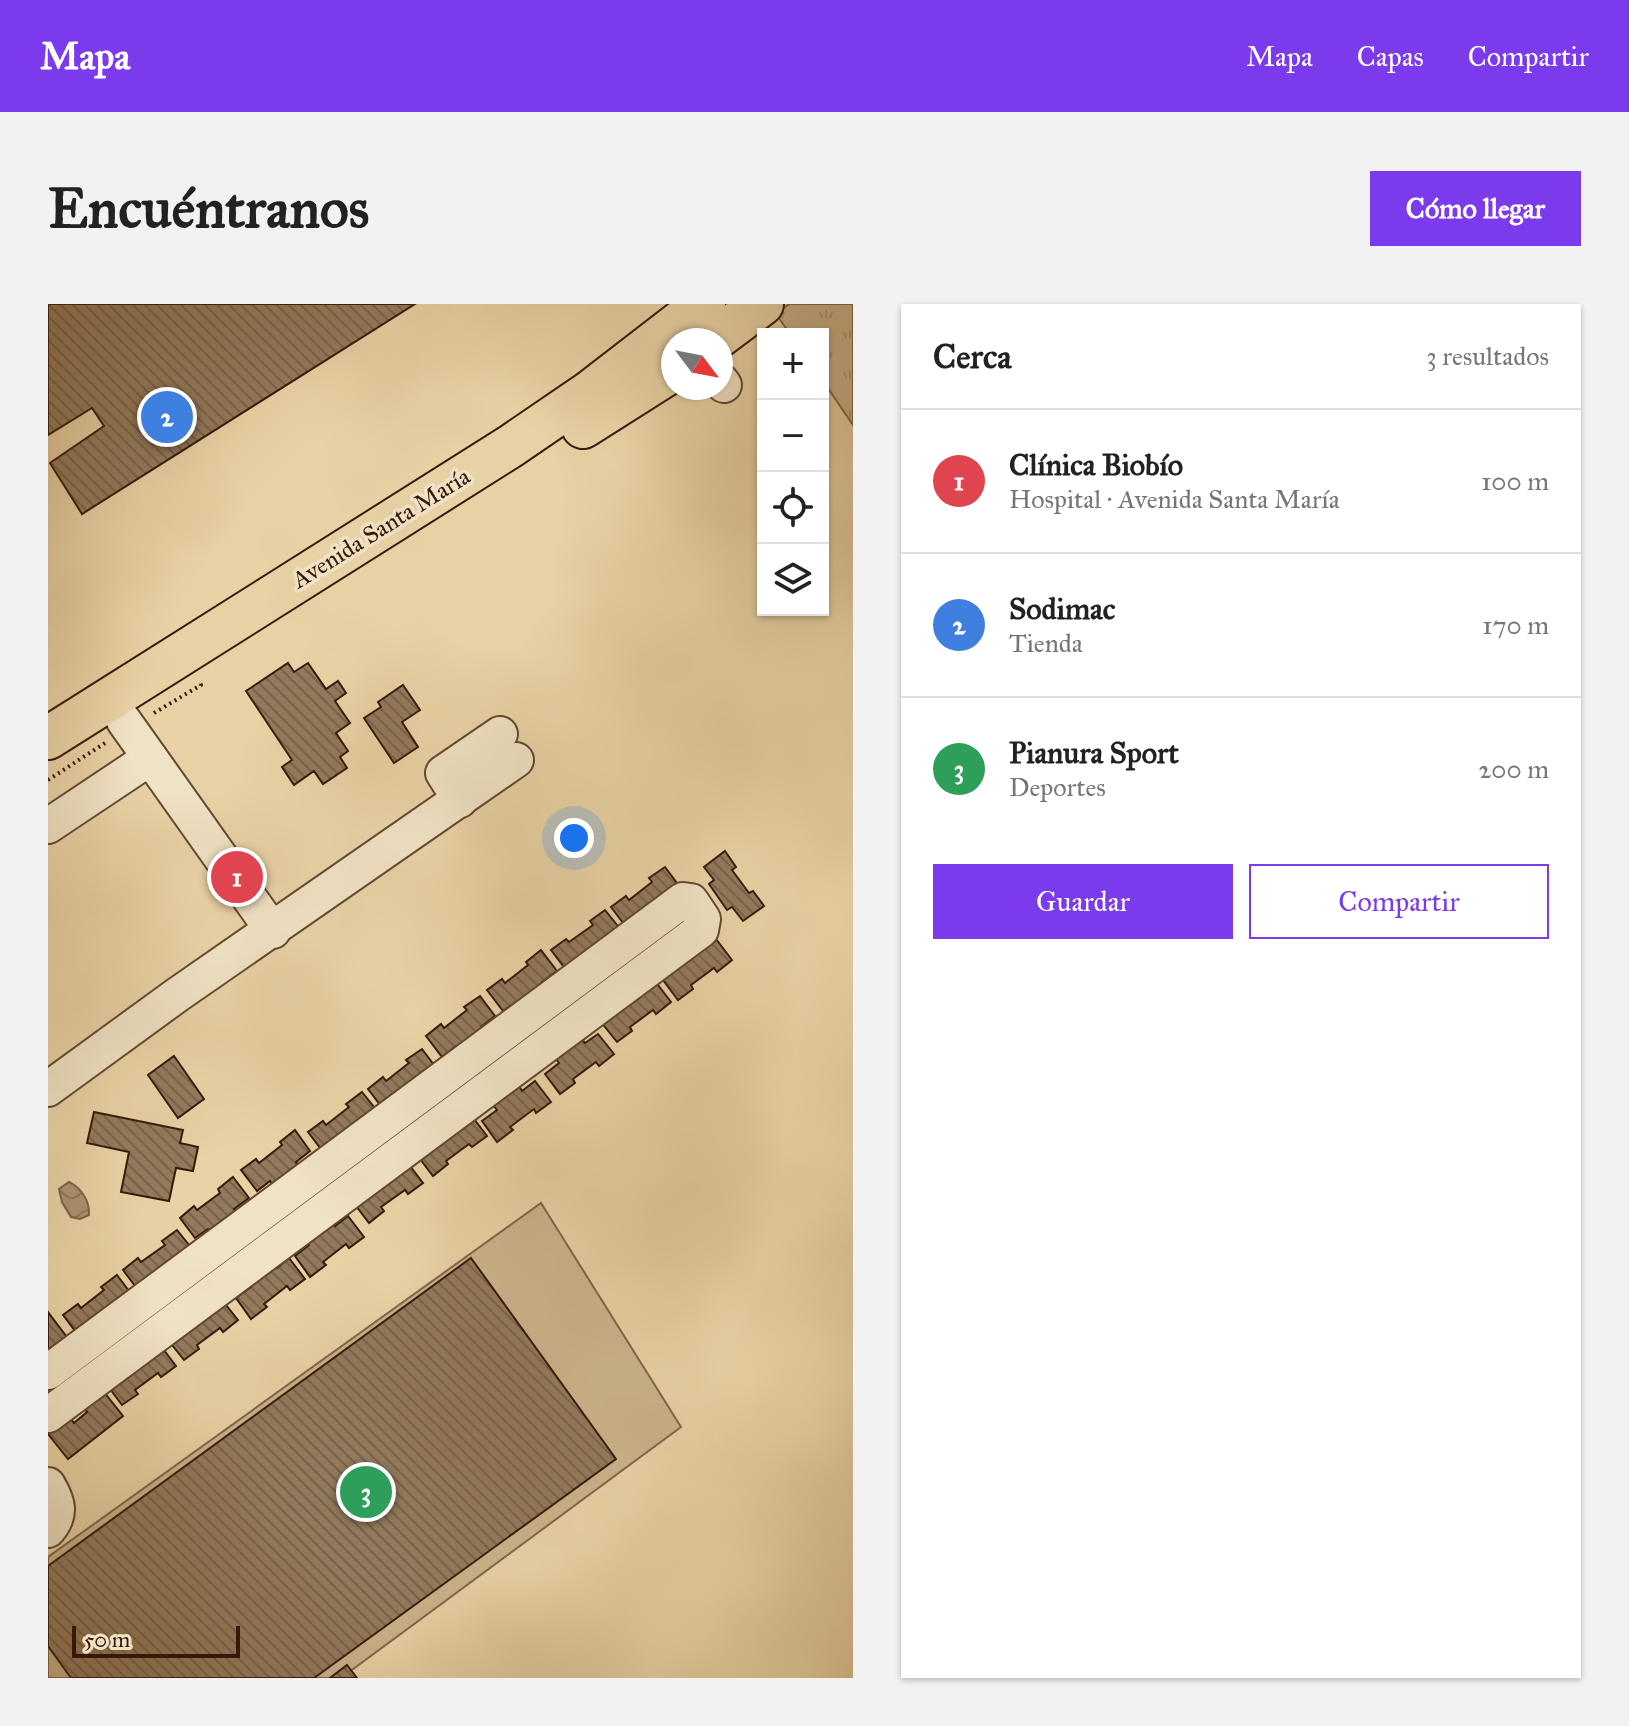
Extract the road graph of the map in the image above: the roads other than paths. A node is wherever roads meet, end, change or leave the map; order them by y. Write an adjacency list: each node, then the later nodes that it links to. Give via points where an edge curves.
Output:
1 (762, 304): 2 (main road, Avenida Santa María)
2 (696, 328)
3 (661, 349): 6 (main road, Avenida Santa María)
4 (661, 378): 5 (main road, Avenida Santa María)
5 (124, 721): 8 (lane); 9 (main road, Avenida Santa María)
6 (48, 738)
7 (508, 747): 11 (lane, via 460,800)
8 (150, 758): 10 (lane); 11 (lane)
9 (48, 768)
10 (48, 826)
11 (273, 931): 15 (lane)
12 (567, 986): 13 (lane); 13 (lane, via 683,900 691,901 703,919 701,930); 14 (lane)
13 (587, 1014): 16 (lane)
14 (447, 1076): 16 (lane); 17 (lane)
15 (48, 1089)
16 (467, 1103): 18 (lane)
17 (328, 1164): 18 (lane); 19 (lane)
18 (348, 1192): 20 (lane)
19 (199, 1260): 20 (lane); 21 (lane)
20 (218, 1288): 22 (lane)
21 (48, 1372)
22 (48, 1415)
23 (48, 1485): 24 (lane, via 58,1512)
24 (48, 1530)

